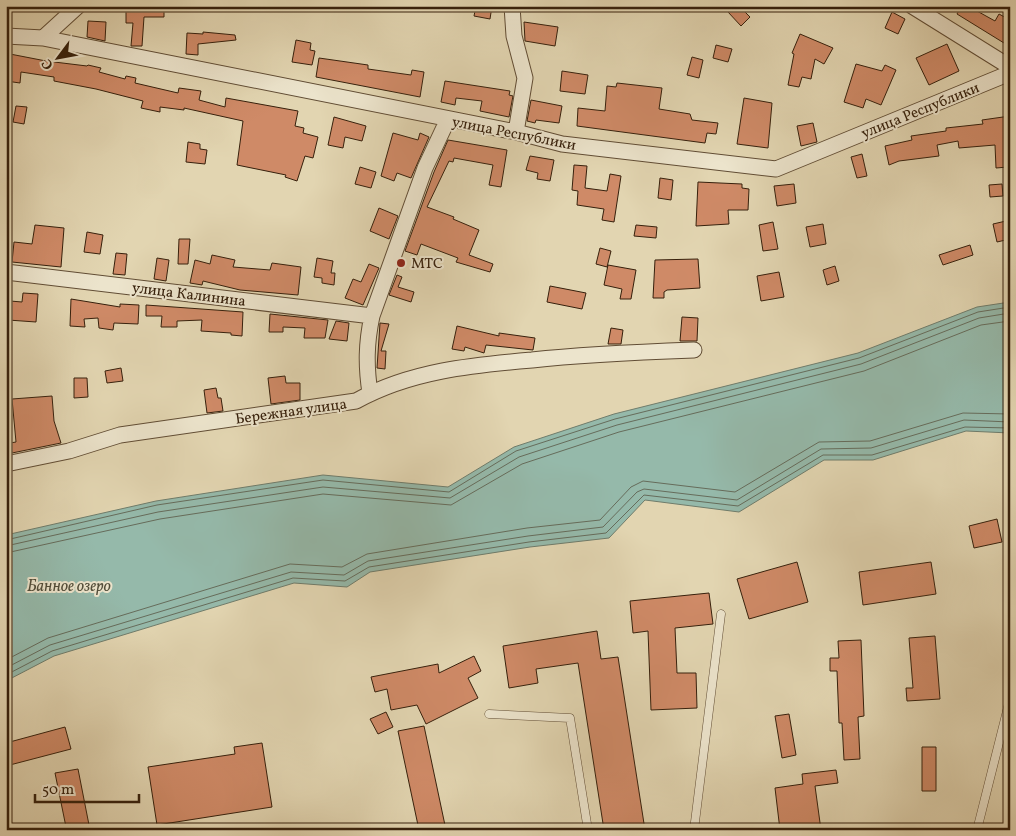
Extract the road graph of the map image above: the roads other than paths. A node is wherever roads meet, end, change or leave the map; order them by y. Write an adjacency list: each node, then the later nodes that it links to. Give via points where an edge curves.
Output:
1 (78, 6): 5 (street)
2 (512, 6): 9 (street, via 514,36 524,78)
3 (912, 6): 6 (street)
4 (6, 36): 5 (street, улица Республики)
5 (43, 38): 8 (street, улица Республики)
6 (1010, 68)
7 (1010, 73): 9 (street, улица Республики, via 776,169 562,144)
8 (448, 119): 9 (street, улица Республики); 11 (street, via 425,168)
9 (516, 132)
10 (6, 272): 11 (street, улица Калинина)
11 (372, 316): 13 (street, via 366,340)
12 (694, 350): 13 (street, Бережная улица, via 598,353 436,371)
13 (370, 393): 14 (street, Бережная улица, via 356,401 120,435 69,451)
14 (6, 464)
15 (722, 614): 19 (lane)
16 (1010, 699): 20 (lane)
17 (489, 714): 18 (lane, via 570,718)
18 (588, 830)
19 (694, 830)
20 (977, 830)

